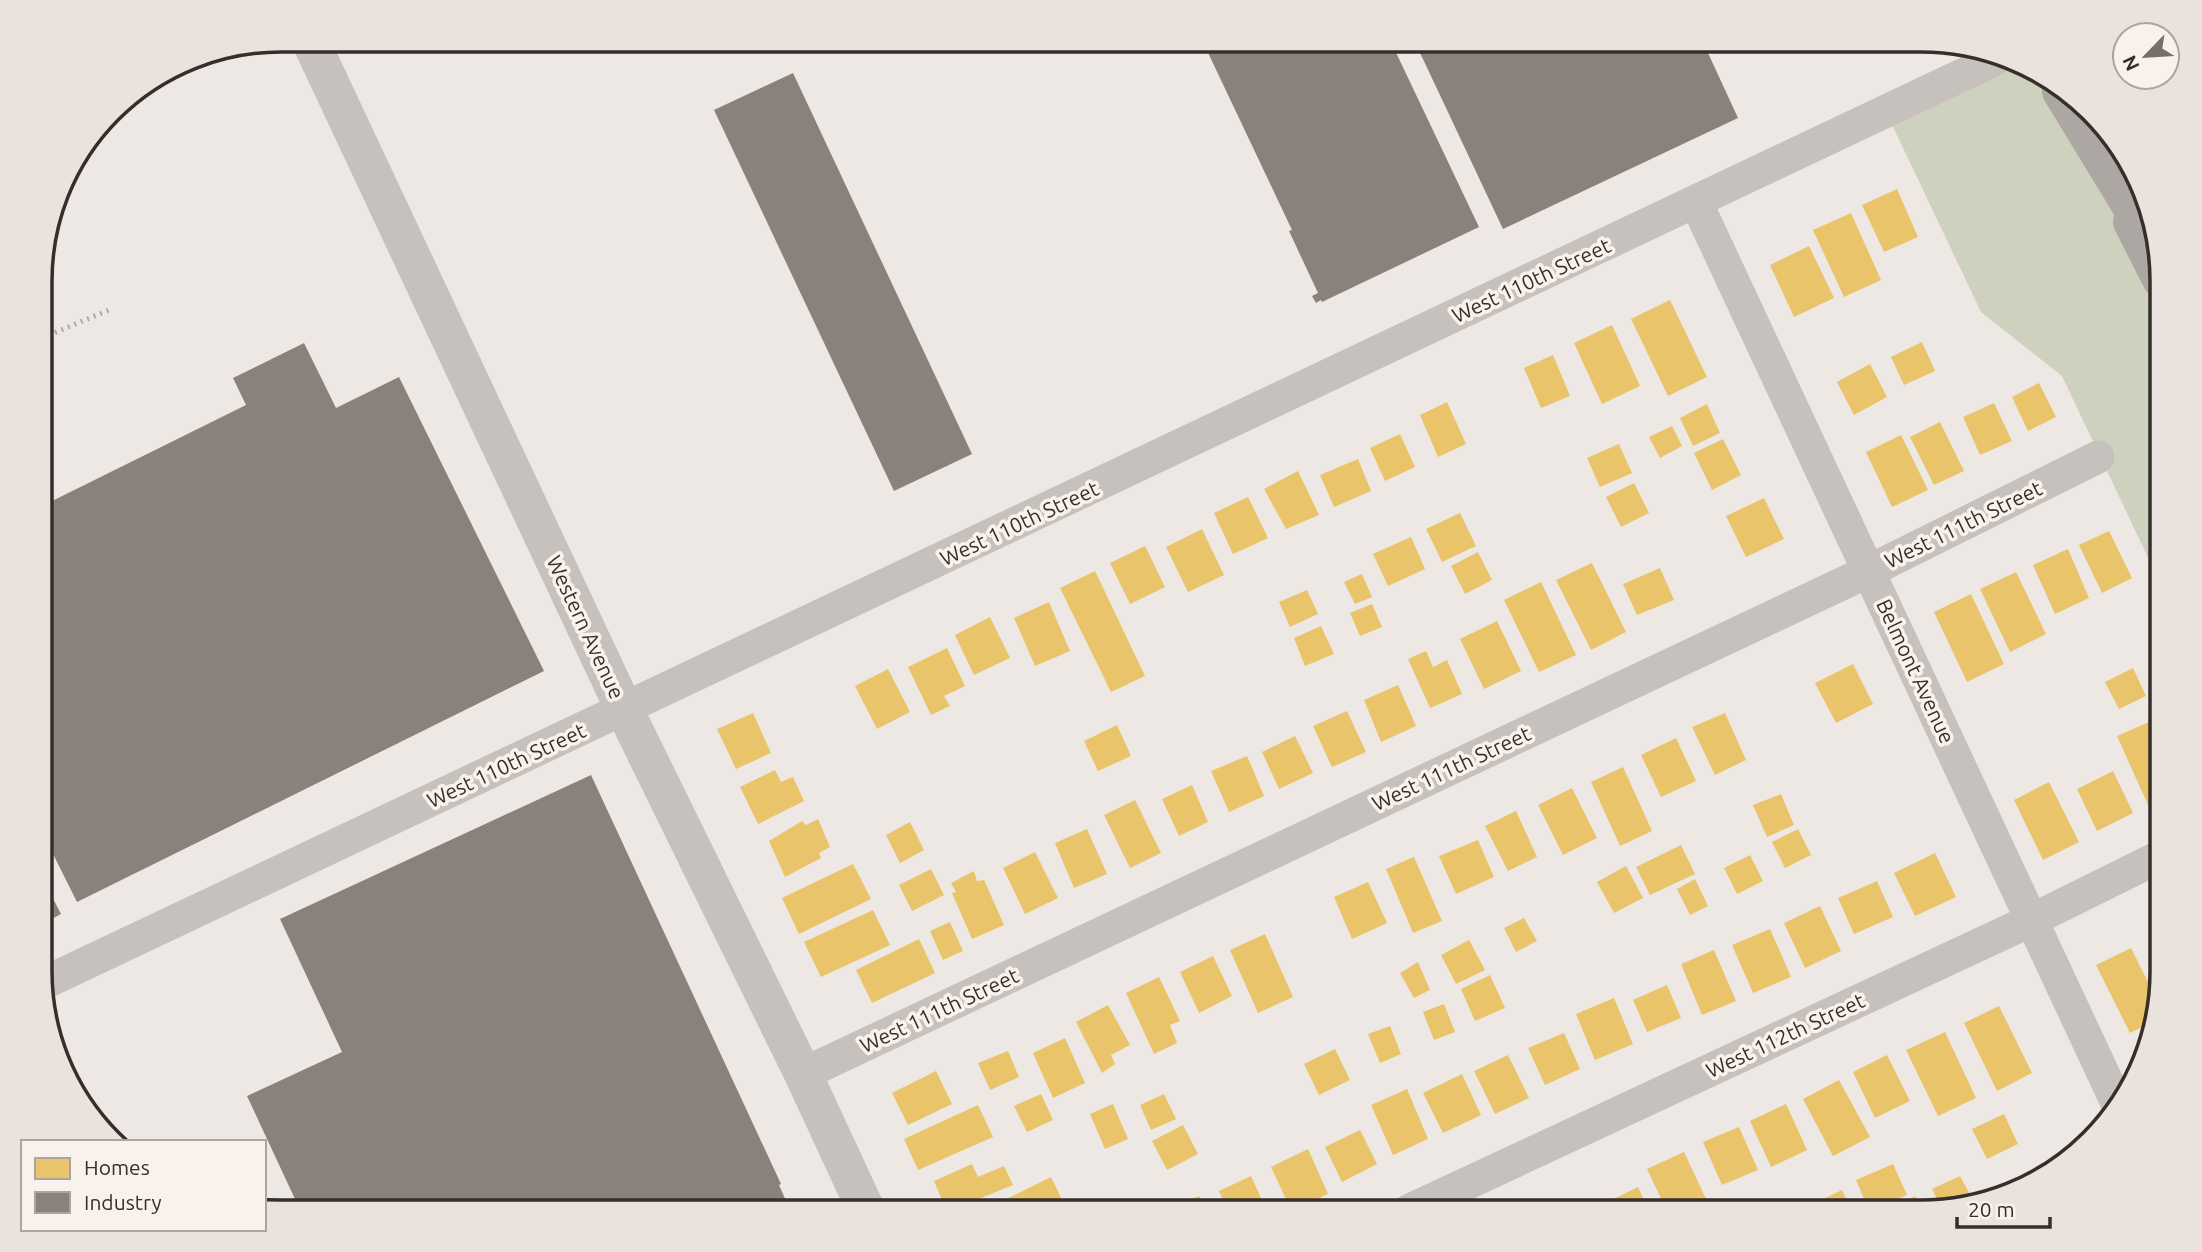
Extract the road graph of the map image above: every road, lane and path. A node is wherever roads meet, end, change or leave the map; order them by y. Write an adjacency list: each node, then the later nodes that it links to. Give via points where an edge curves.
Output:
1 (316, 52): 10 (street, Western Avenue)
2 (1988, 63): 5 (street, West 110th Street)
3 (2073, 111): 4 (highway)
4 (2102, 160): 6 (highway); 7 (highway)
5 (1696, 202): 9 (street, Belmont Avenue); 10 (street, West 110th Street)
6 (2141, 223)
7 (2147, 250)
8 (2098, 457): 9 (street, West 111th Street)
9 (1869, 571): 12 (street, Belmont Avenue); 14 (street, West 111th Street)
10 (624, 709): 13 (street, West 110th Street); 14 (street, Western Avenue)
11 (2149, 862): 12 (street, West 112th Street)
12 (2032, 920): 15 (street, Belmont Avenue); 16 (street, West 112th Street)
13 (53, 979)
14 (803, 1074): 17 (street, Western Avenue)
15 (2113, 1093)
16 (1433, 1199)
17 (861, 1200)

